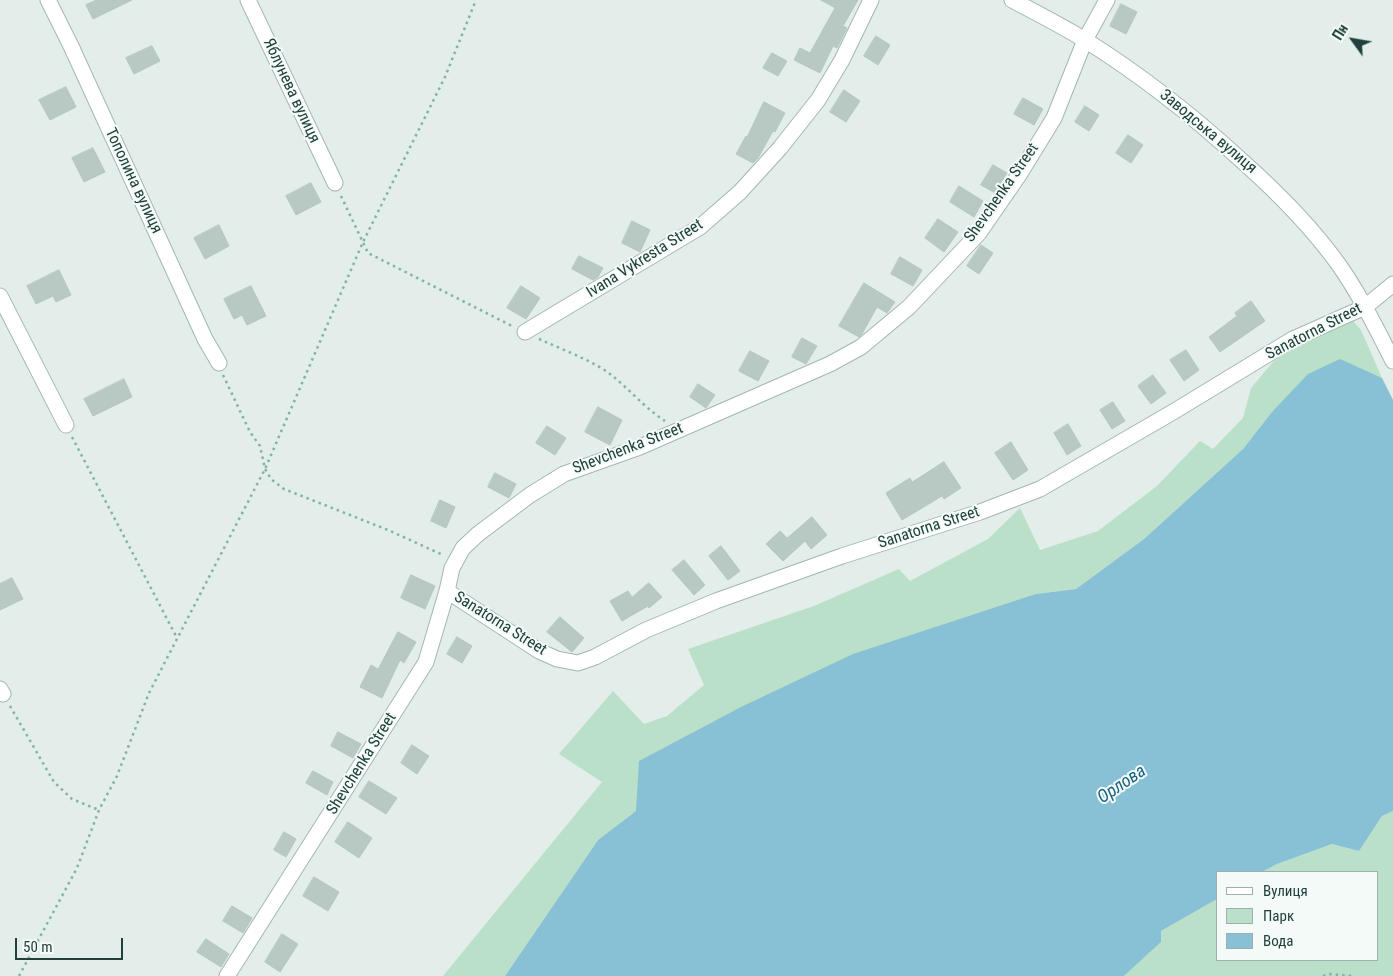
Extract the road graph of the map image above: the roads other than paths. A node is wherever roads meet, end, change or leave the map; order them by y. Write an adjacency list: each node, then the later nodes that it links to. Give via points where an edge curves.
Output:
1 (48, 0): 13 (street, Тополина вулиця)
2 (248, 0): 7 (street, Яблунева вулиця)
3 (871, 0): 11 (street, Ivana Vykresta Street, via 818,100 740,192 700,226)
4 (1012, 0): 6 (street, Заводська вулиця)
5 (1107, 0): 6 (street, Shevchenka Street)
6 (1085, 40): 10 (street, Заводська вулиця, via 1157,89 1271,187 1339,265); 15 (street, Shevchenka Street, via 1054,118 1018,175 979,232 908,307 861,347 830,364 640,447 564,474 530,494 463,548 452,568)
7 (335, 183)
8 (1393, 284): 10 (street, Sanatorna Street)
9 (0, 296): 14 (street)
10 (1365, 307): 12 (street, Заводська вулиця); 15 (street, Sanatorna Street, via 1293,339 1040,489 716,600 578,663 539,651)
11 (525, 332)
12 (1393, 361)
13 (220, 367)
14 (66, 424)
15 (447, 591): 16 (street, Shevchenka Street, via 426,662)
16 (227, 976)

